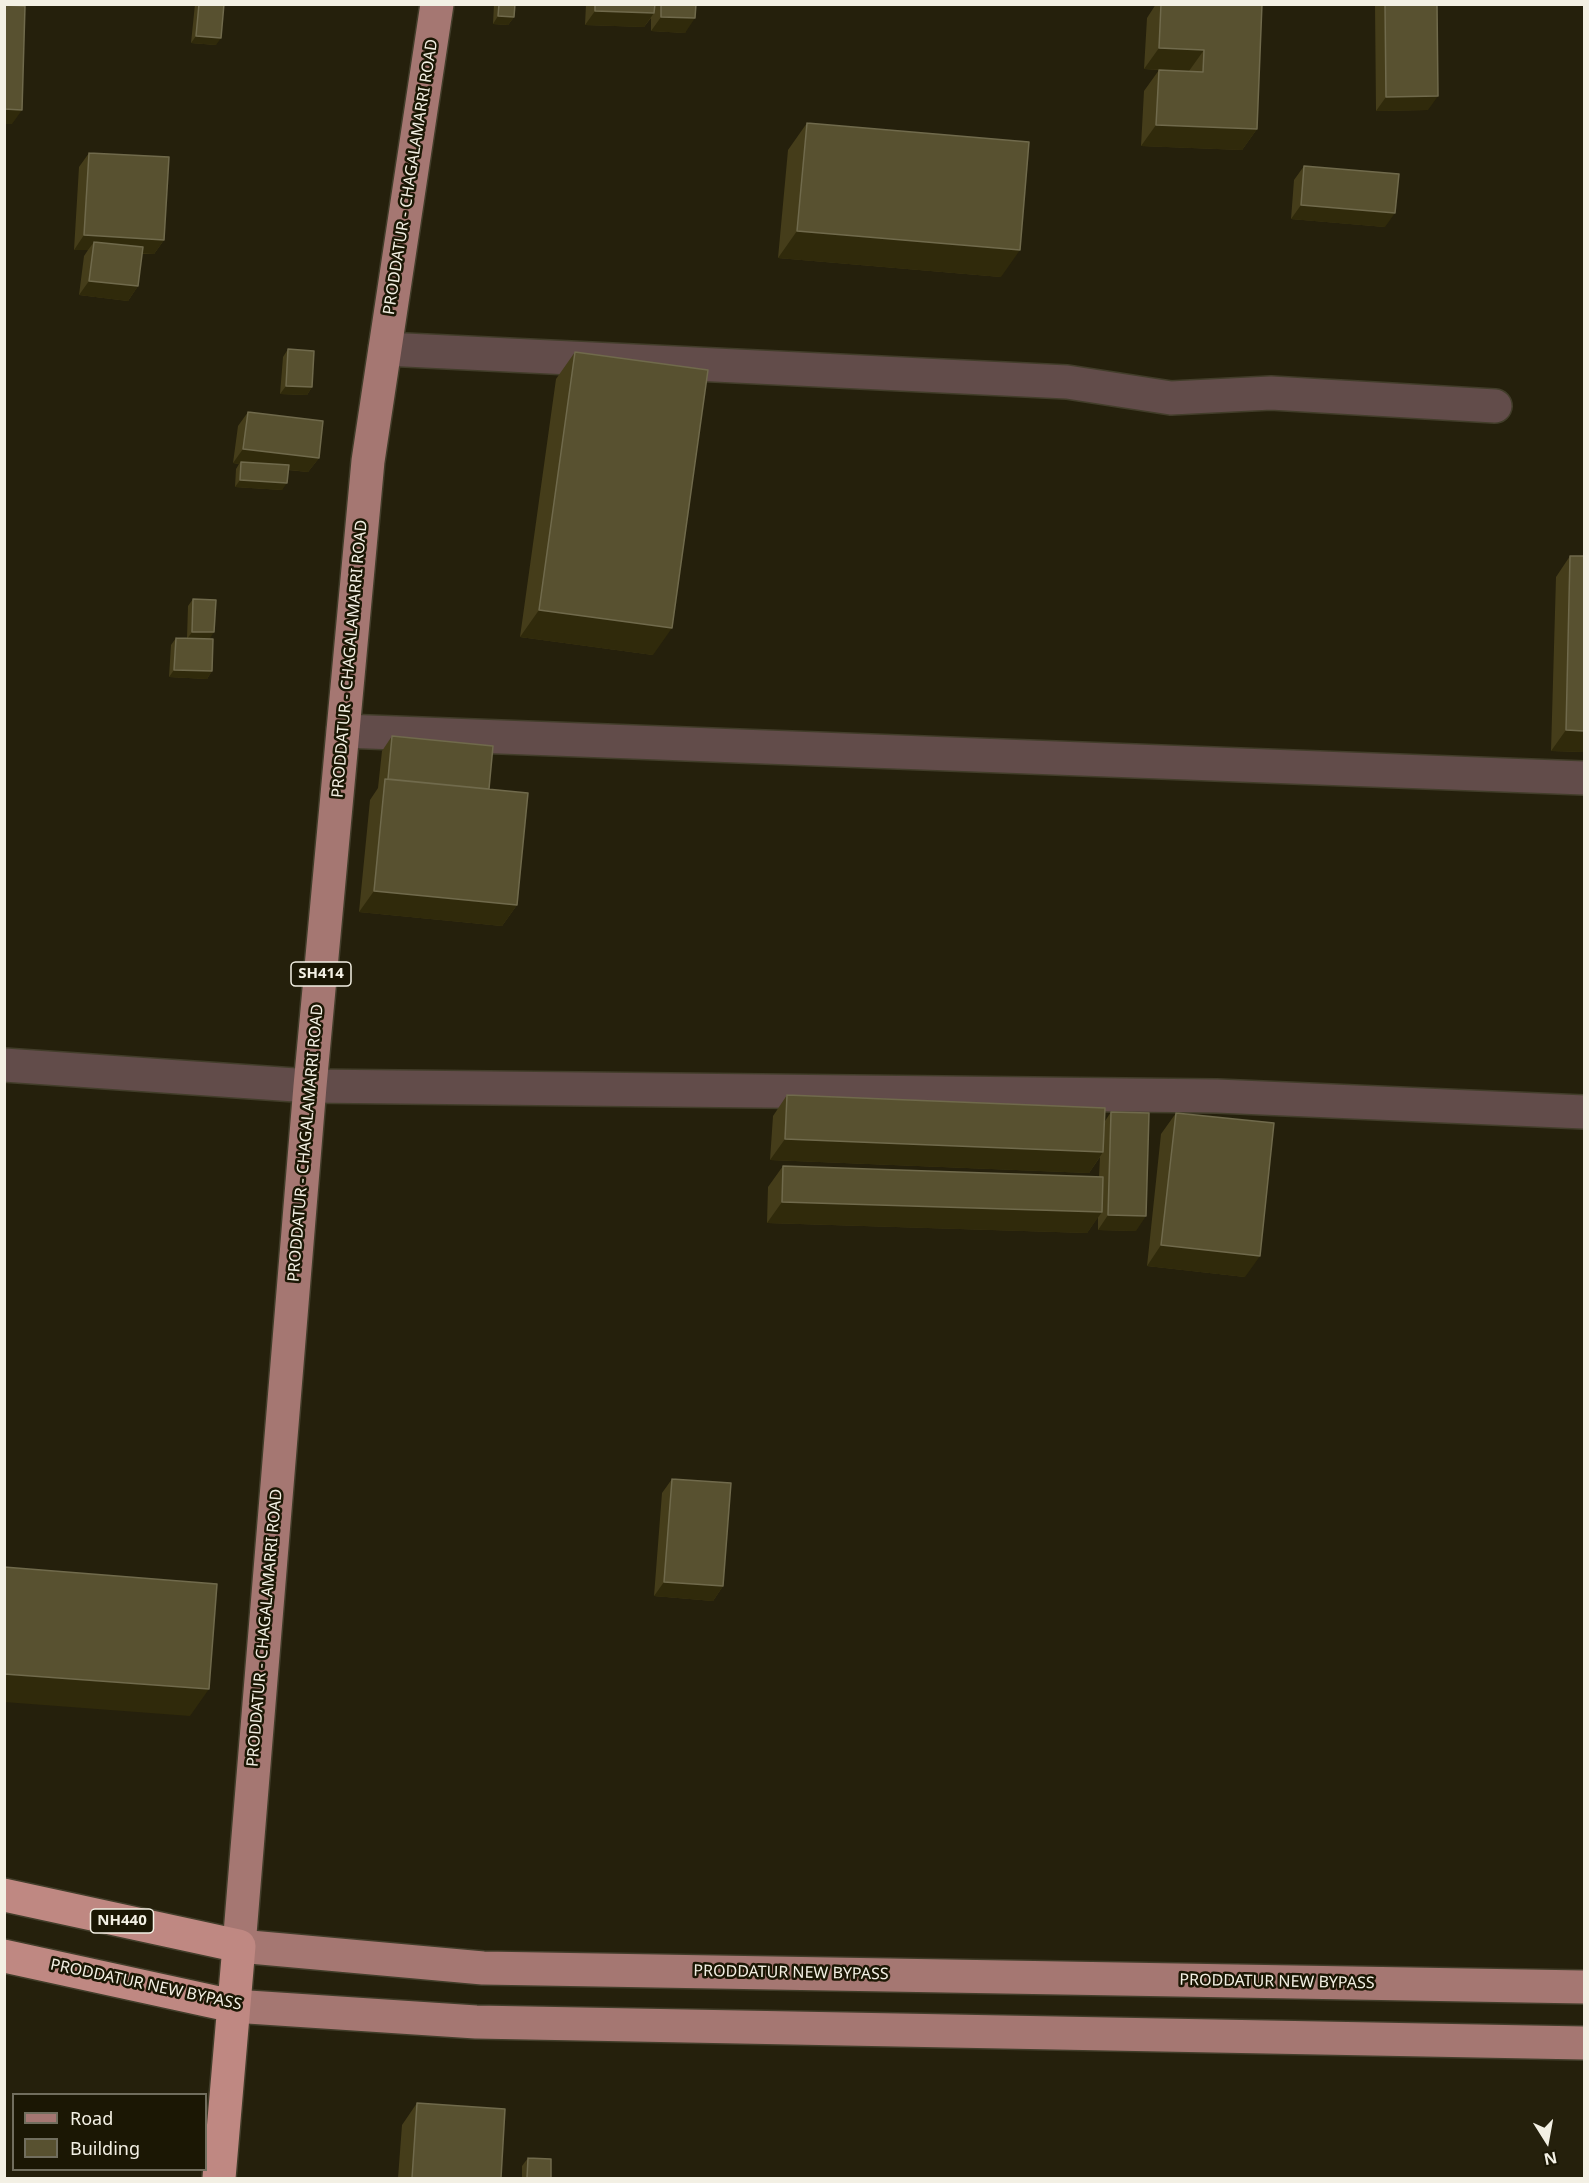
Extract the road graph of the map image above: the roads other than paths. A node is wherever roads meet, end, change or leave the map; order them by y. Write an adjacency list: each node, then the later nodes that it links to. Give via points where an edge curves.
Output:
1 (437, 4): 2 (main road, PRODDATUR - CHAGALAMARRI ROAD / SH414)
2 (385, 349): 3 (street, via 1067,382 1171,398 1271,393); 4 (main road, PRODDATUR - CHAGALAMARRI ROAD / SH414, via 368,461)
3 (1495, 406)
4 (343, 731): 5 (street); 7 (main road, PRODDATUR - CHAGALAMARRI ROAD / SH414)
5 (1584, 778)
6 (4, 1065): 7 (street)
7 (310, 1086): 8 (street, via 1217,1096); 10 (main road, PRODDATUR - CHAGALAMARRI ROAD / SH414)
8 (1584, 1112)
9 (4, 1896): 10 (highway, PRODDATUR NEW BYPASS / NH440)
10 (239, 1947): 12 (main road, PRODDATUR NEW BYPASS, via 483,1968); 13 (highway, PRODDATUR - CHAGALAMARRI ROAD)
11 (4, 1956): 13 (highway, PRODDATUR NEW BYPASS)
12 (1584, 1987)
13 (233, 2006): 14 (main road, PRODDATUR NEW BYPASS, via 476,2022); 15 (highway, PRODDATUR - CHAGALAMARRI ROAD)
14 (1584, 2043)
15 (219, 2178)

